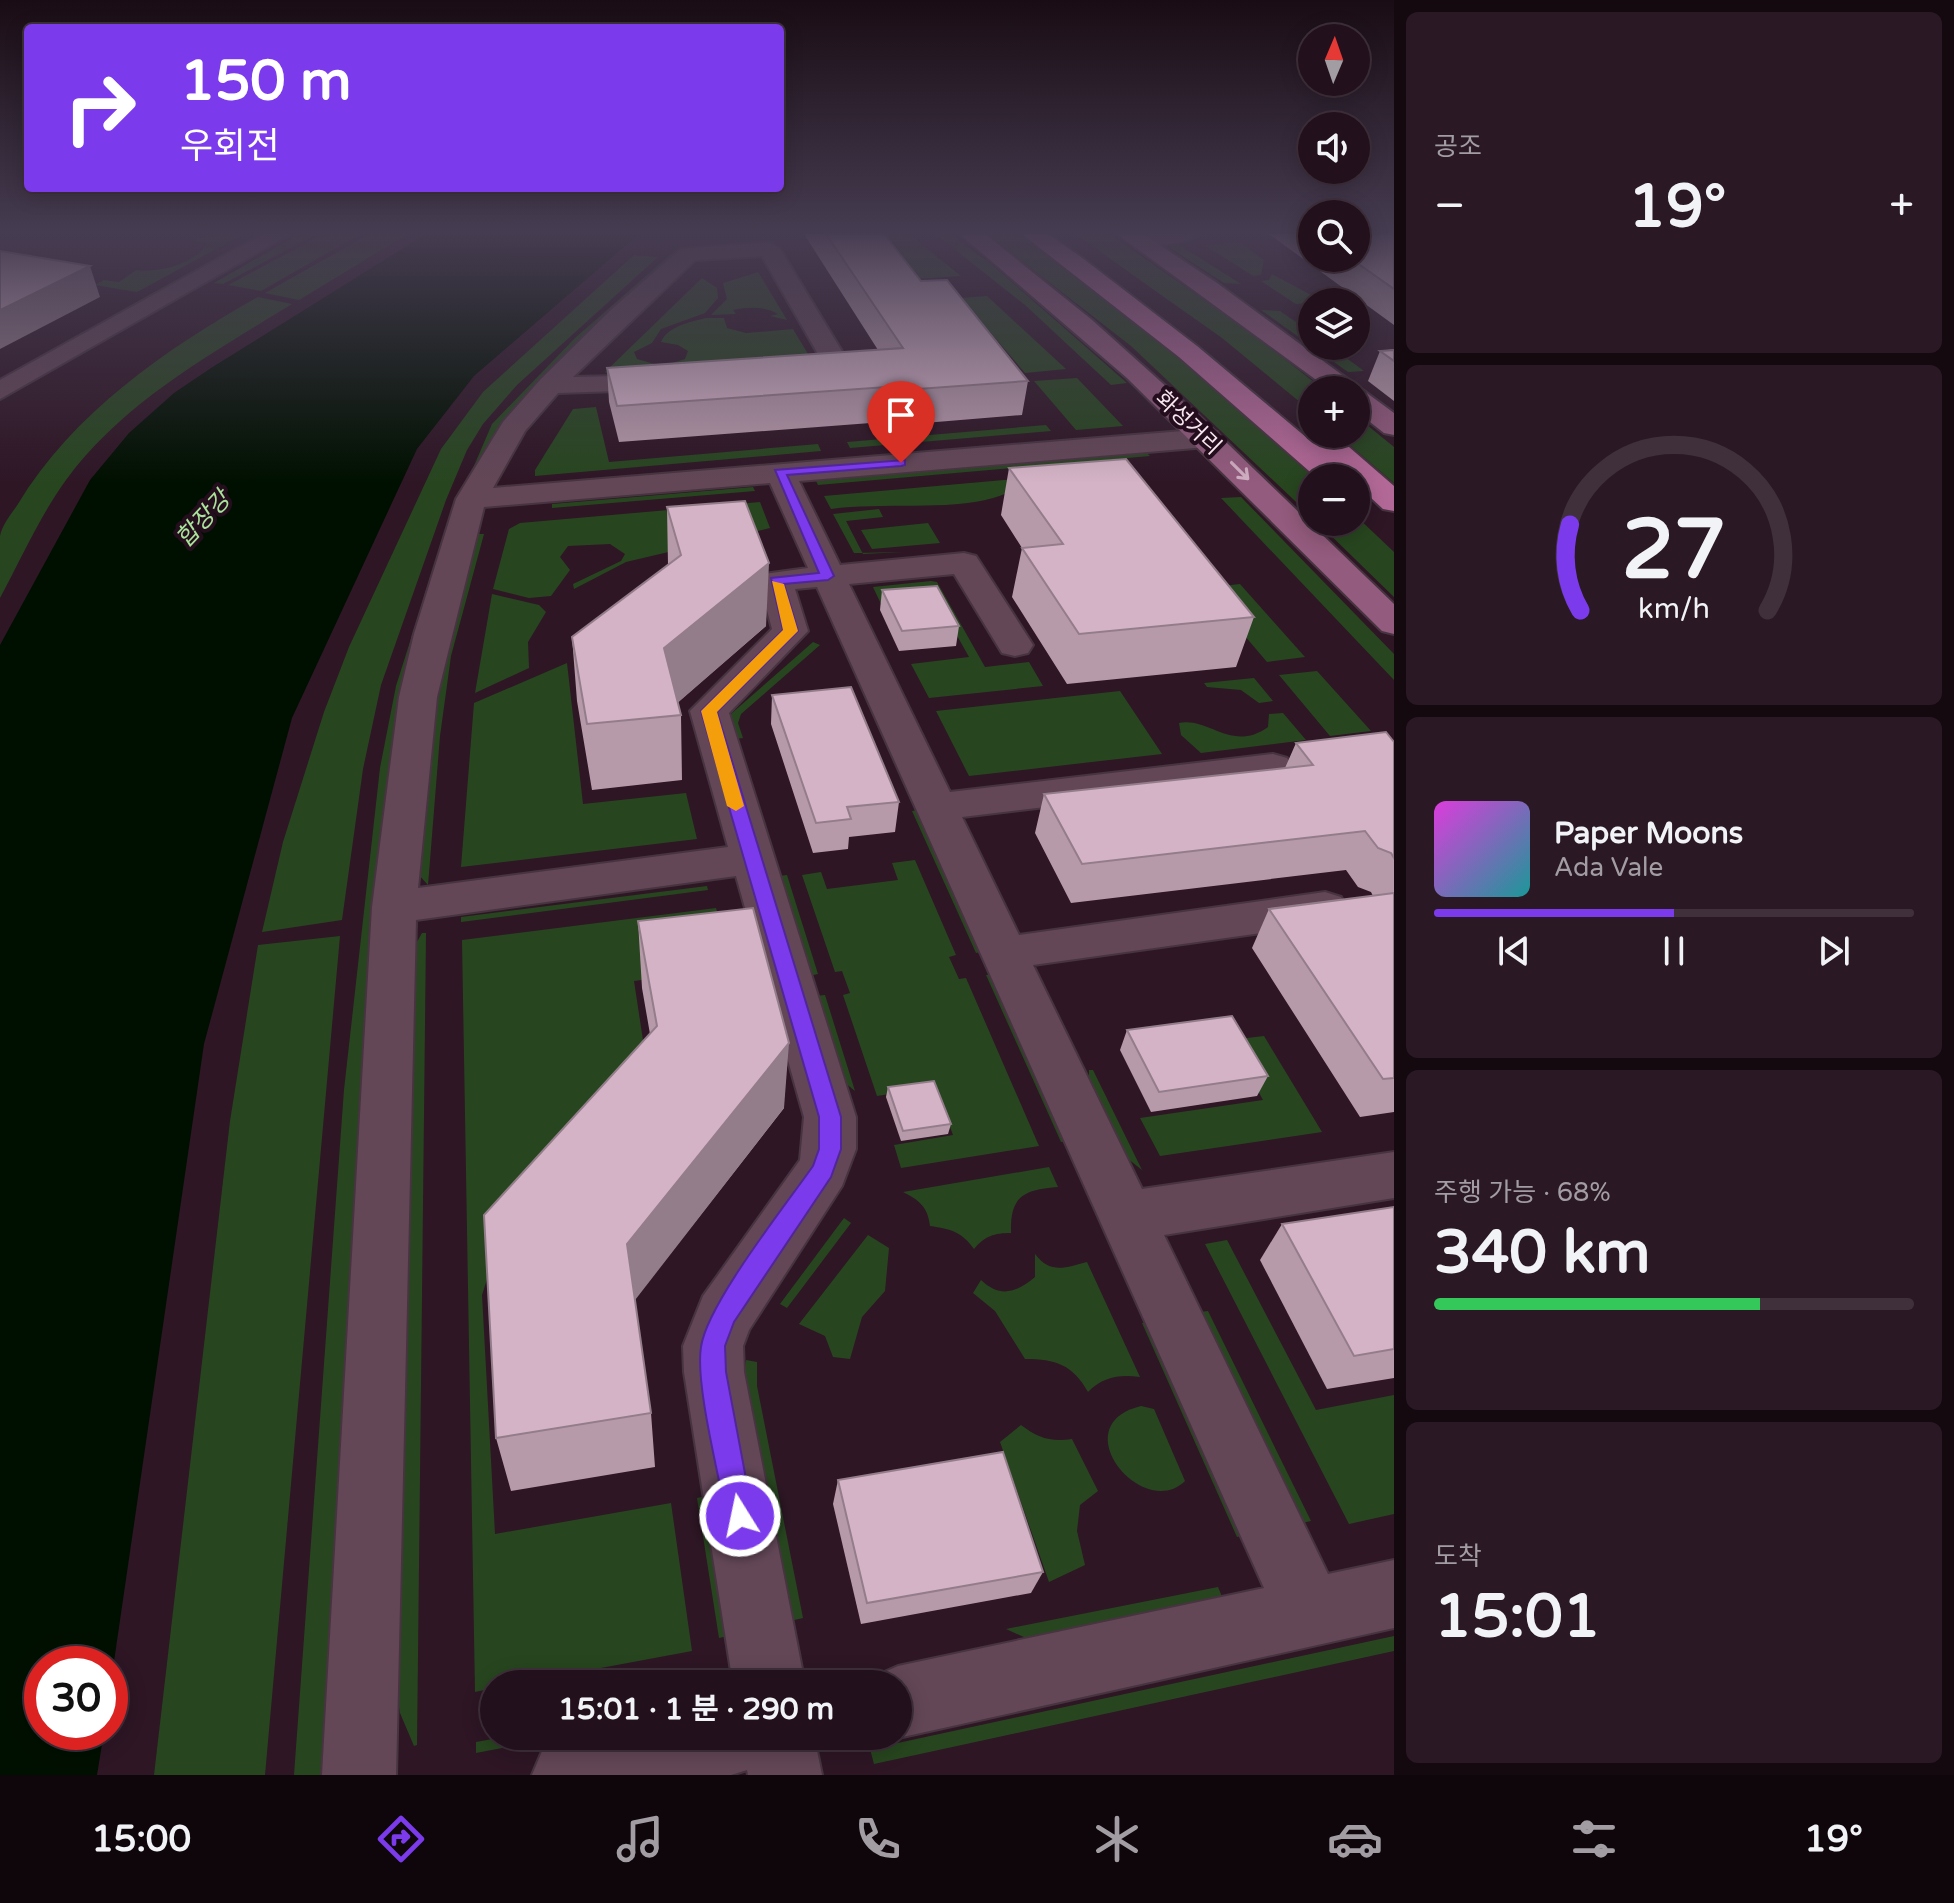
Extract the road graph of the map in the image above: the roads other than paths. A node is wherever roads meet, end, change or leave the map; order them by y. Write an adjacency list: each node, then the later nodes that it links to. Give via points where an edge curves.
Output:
1 (132, 317): 12 (street)
2 (618, 317): 11 (street)
3 (809, 317): 8 (street, via 836,363 828,370)
4 (1075, 317): 16 (main road, 화성거리)
5 (1147, 317): 18 (highway, 화성거리)
6 (1174, 317): 14 (highway)
7 (1249, 317): 9 (main road)
8 (765, 375)
9 (1328, 376)
10 (688, 381): 11 (street)
11 (550, 385): 20 (street, via 513,428)
12 (0, 391)
13 (1370, 408): 15 (main road)
14 (1298, 419)
15 (1394, 427)
16 (1207, 438): 19 (street); 25 (main road, 화성거리, one-way to 25)
17 (1332, 448): 21 (highway)
18 (1319, 464)
19 (780, 472): 20 (street); 24 (street)
20 (471, 499): 31 (street, via 421,685)
21 (1394, 502)
22 (1370, 510): 23 (highway)
23 (1394, 531)
24 (828, 576): 26 (street, via 964,563); 28 (street); 29 (street, via 776,581 790,631 709,711)
25 (1394, 624)
26 (1015, 645)
27 (1273, 767): 28 (street)
28 (934, 807): 32 (street)
29 (752, 859): 31 (street); 37 (street, via 830,1117 830,1149 823,1170 724,1316 713,1346)
30 (1352, 904): 32 (street, via 1040,946)
31 (394, 907): 41 (street)
32 (1003, 956): 34 (street)
33 (1394, 1175): 34 (street)
34 (1127, 1216): 36 (street)
35 (1394, 1594): 36 (street)
36 (1311, 1613): 38 (street)
37 (767, 1670)
38 (912, 1699)
39 (680, 1750): 42 (street)
40 (780, 1750): 43 (street)
41 (359, 1775)
42 (569, 1775)
43 (785, 1775)

